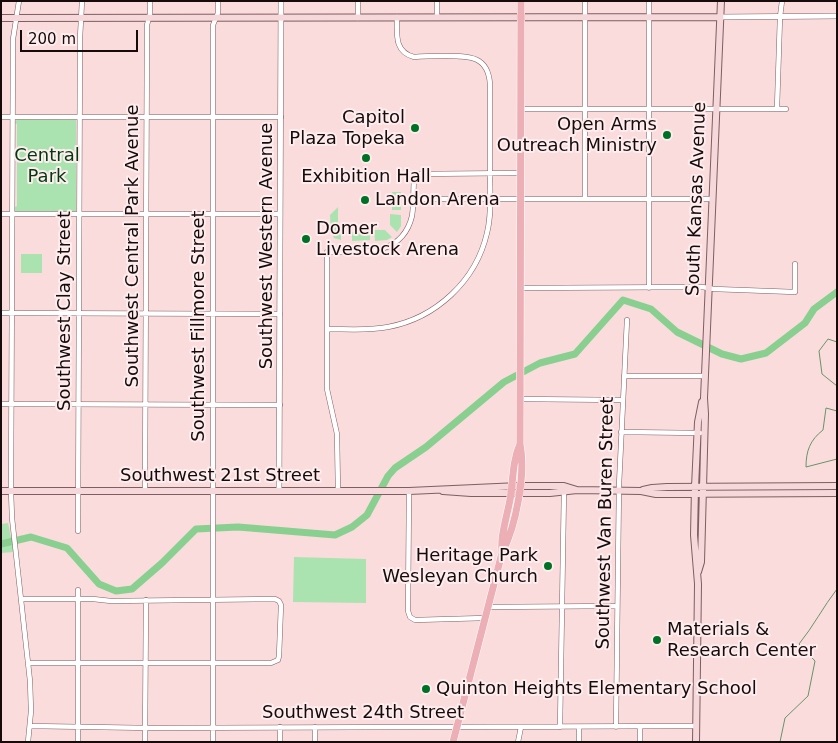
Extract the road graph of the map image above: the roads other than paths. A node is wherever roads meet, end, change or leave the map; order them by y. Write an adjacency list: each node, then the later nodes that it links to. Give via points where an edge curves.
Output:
1 (19, 1): 21 (street)
2 (82, 1): 22 (street, Southwest Clay Street)
3 (150, 1): 23 (street, Southwest Central Park Avenue)
4 (218, 1): 24 (street, Southwest Fillmore Street)
5 (281, 1): 25 (street, Southwest Western Avenue)
6 (358, 1): 26 (street)
7 (437, 1): 14 (street)
8 (520, 1): 15 (main road)
9 (585, 1): 16 (street)
10 (649, 1): 17 (street)
11 (720, 1): 18 (main road, South Kansas Avenue)
12 (782, 1): 19 (street)
13 (837, 16): 19 (street)
14 (437, 17): 15 (main road); 27 (main road)
15 (520, 17): 16 (main road); 31 (main road)
16 (585, 17): 17 (main road); 32 (street)
17 (649, 17): 18 (main road); 28 (street)
18 (720, 17): 19 (street); 29 (main road, South Kansas Avenue)
19 (780, 17): 30 (street)
20 (1, 18): 21 (main road)
21 (16, 18): 22 (main road); 35 (street)
22 (81, 18): 23 (main road); 36 (street, Southwest Clay Street)
23 (148, 18): 24 (main road); 37 (street, Southwest Central Park Avenue)
24 (216, 18): 25 (main road); 38 (street, Southwest Fillmore Street, via 213,25)
25 (281, 18): 26 (main road); 39 (street, Southwest Western Avenue)
26 (358, 18): 27 (main road)
27 (398, 18): 41 (street, via 397,43 406,54 414,57 470,57 487,69 490,84)
28 (649, 108): 29 (street); 32 (street); 46 (street)
29 (716, 108): 30 (street); 47 (main road, South Kansas Avenue)
30 (777, 108): 33 (street)
31 (520, 109): 32 (street); 40 (main road)
32 (585, 109): 45 (street)
33 (786, 109)
34 (1, 117): 35 (street)
35 (13, 117): 36 (street); 49 (street)
36 (80, 117): 37 (street); 50 (street, Southwest Clay Street)
37 (146, 117): 38 (street); 51 (street, Southwest Central Park Avenue)
38 (214, 117): 39 (street); 52 (street, Southwest Fillmore Street)
39 (281, 117): 53 (street, Southwest Western Avenue)
40 (520, 173): 41 (street); 44 (main road)
41 (490, 174): 42 (street, via 420,173 414,177); 43 (street)
42 (413, 199): 43 (street); 65 (street, via 408,227 390,245 371,252 327,252)
43 (490, 199): 44 (street); 65 (street, via 488,228 478,258 465,280 442,303 414,320 389,327)
44 (520, 199): 45 (street); 55 (main road)
45 (585, 199): 46 (street)
46 (649, 199): 47 (street); 56 (street)
47 (712, 199): 57 (main road, South Kansas Avenue)
48 (1, 214): 49 (street)
49 (12, 214): 50 (street); 59 (street)
50 (79, 214): 51 (street); 60 (street, Southwest Clay Street)
51 (146, 214): 52 (street); 61 (street, Southwest Central Park Avenue)
52 (214, 214): 53 (street); 62 (street, Southwest Fillmore Street)
53 (280, 214): 63 (street, Southwest Western Avenue)
54 (796, 264): 57 (street, via 795,292)
55 (520, 288): 56 (street); 68 (main road)
56 (649, 288): 57 (street)
57 (708, 288): 67 (main road, South Kansas Avenue)
58 (1, 313): 59 (street)
59 (12, 313): 60 (street); 71 (street)
60 (79, 313): 61 (street); 73 (street, Southwest Clay Street)
61 (146, 313): 62 (street); 72 (street, Southwest Central Park Avenue)
62 (213, 314): 63 (street); 74 (street, Southwest Fillmore Street)
63 (280, 314): 75 (street, Southwest Western Avenue)
64 (627, 320): 66 (street, Southwest Van Buren Street)
65 (327, 329): 89 (street, via 327,389 337,434)
66 (624, 376): 67 (street); 69 (street, Southwest Van Buren Street)
67 (705, 376): 77 (main road, South Kansas Avenue, via 700,409)
68 (520, 399): 69 (street); 81 (main road, via 522,456)
69 (623, 400): 76 (street, Southwest Van Buren Street)
70 (1, 404): 71 (street)
71 (12, 404): 73 (street); 84 (street)
72 (146, 404): 73 (street); 74 (street); 86 (street, Southwest Central Park Avenue)
73 (78, 405): 85 (street, Southwest Clay Street)
74 (213, 405): 75 (street); 87 (street, Southwest Fillmore Street)
75 (280, 405): 88 (street, Southwest Western Avenue)
76 (621, 432): 77 (street); 82 (street, Southwest Van Buren Street)
77 (701, 433): 90 (main road, South Kansas Avenue)
78 (837, 486): 90 (main road)
79 (564, 489): 81 (main road, Southwest 21st Street); 82 (main road, Southwest 21st Street); 98 (street)
80 (410, 490): 81 (main road, Southwest 21st Street); 89 (main road, Southwest 21st Street); 101 (street, via 410,617 415,620)
81 (515, 490): 100 (main road, via 508,541)
82 (619, 490): 90 (main road, Southwest 21st Street, via 656,494); 99 (street, Southwest Van Buren Street)
83 (1, 491): 84 (main road, Southwest 21st Street)
84 (11, 491): 85 (main road, Southwest 21st Street); 94 (street)
85 (79, 491): 86 (main road, Southwest 21st Street); 92 (street, Southwest Clay Street)
86 (145, 491): 87 (main road, Southwest 21st Street)
87 (212, 491): 88 (main road, Southwest 21st Street); 96 (street, Southwest Fillmore Street)
88 (279, 491): 89 (main road, Southwest 21st Street)
89 (338, 491)
90 (699, 491): 91 (main road); 108 (main road, South Kansas Avenue, via 695,557 698,572)
91 (837, 493)
92 (78, 531)
93 (78, 590): 95 (street)
94 (22, 599): 95 (street); 102 (street)
95 (78, 599): 97 (street); 105 (street)
96 (213, 599): 97 (street); 104 (street, Southwest Fillmore Street); 104 (street, via 276,599 281,605 278,659 272,664)
97 (146, 600): 103 (street)
98 (562, 606): 99 (street); 100 (street); 114 (street)
99 (617, 606): 116 (street, Southwest Van Buren Street)
100 (488, 607): 101 (main road)
101 (485, 618): 112 (main road)
102 (28, 663): 105 (street); 106 (street)
103 (145, 663): 104 (street); 105 (street); 118 (street)
104 (213, 663): 109 (street, Southwest Fillmore Street)
105 (78, 664): 117 (street)
106 (30, 726): 117 (street, Southwest 24th Street); 119 (street)
107 (640, 726): 108 (street, Southwest 24th Street); 116 (street, Southwest 24th Street); 128 (street)
108 (696, 726): 129 (main road, South Kansas Avenue)
109 (213, 727): 110 (street, Southwest 24th Street); 118 (street, Southwest 24th Street); 122 (street, Southwest Fillmore Street)
110 (280, 727): 111 (street, Southwest 24th Street); 123 (street)
111 (314, 727): 112 (street, Southwest 24th Street); 124 (street)
112 (457, 727): 113 (street, Southwest 24th Street); 125 (main road)
113 (521, 727): 114 (street, Southwest 24th Street); 126 (street)
114 (560, 727): 115 (street, Southwest 24th Street)
115 (579, 727): 116 (street, Southwest 24th Street); 127 (street)
116 (616, 727)
117 (78, 728): 118 (street, Southwest 24th Street); 120 (street)
118 (146, 728): 121 (street)
119 (28, 742)
120 (78, 742)
121 (145, 742)
122 (213, 742)
123 (280, 742)
124 (315, 742)
125 (453, 742)
126 (518, 742)
127 (579, 742)
128 (640, 742)
129 (696, 742)

